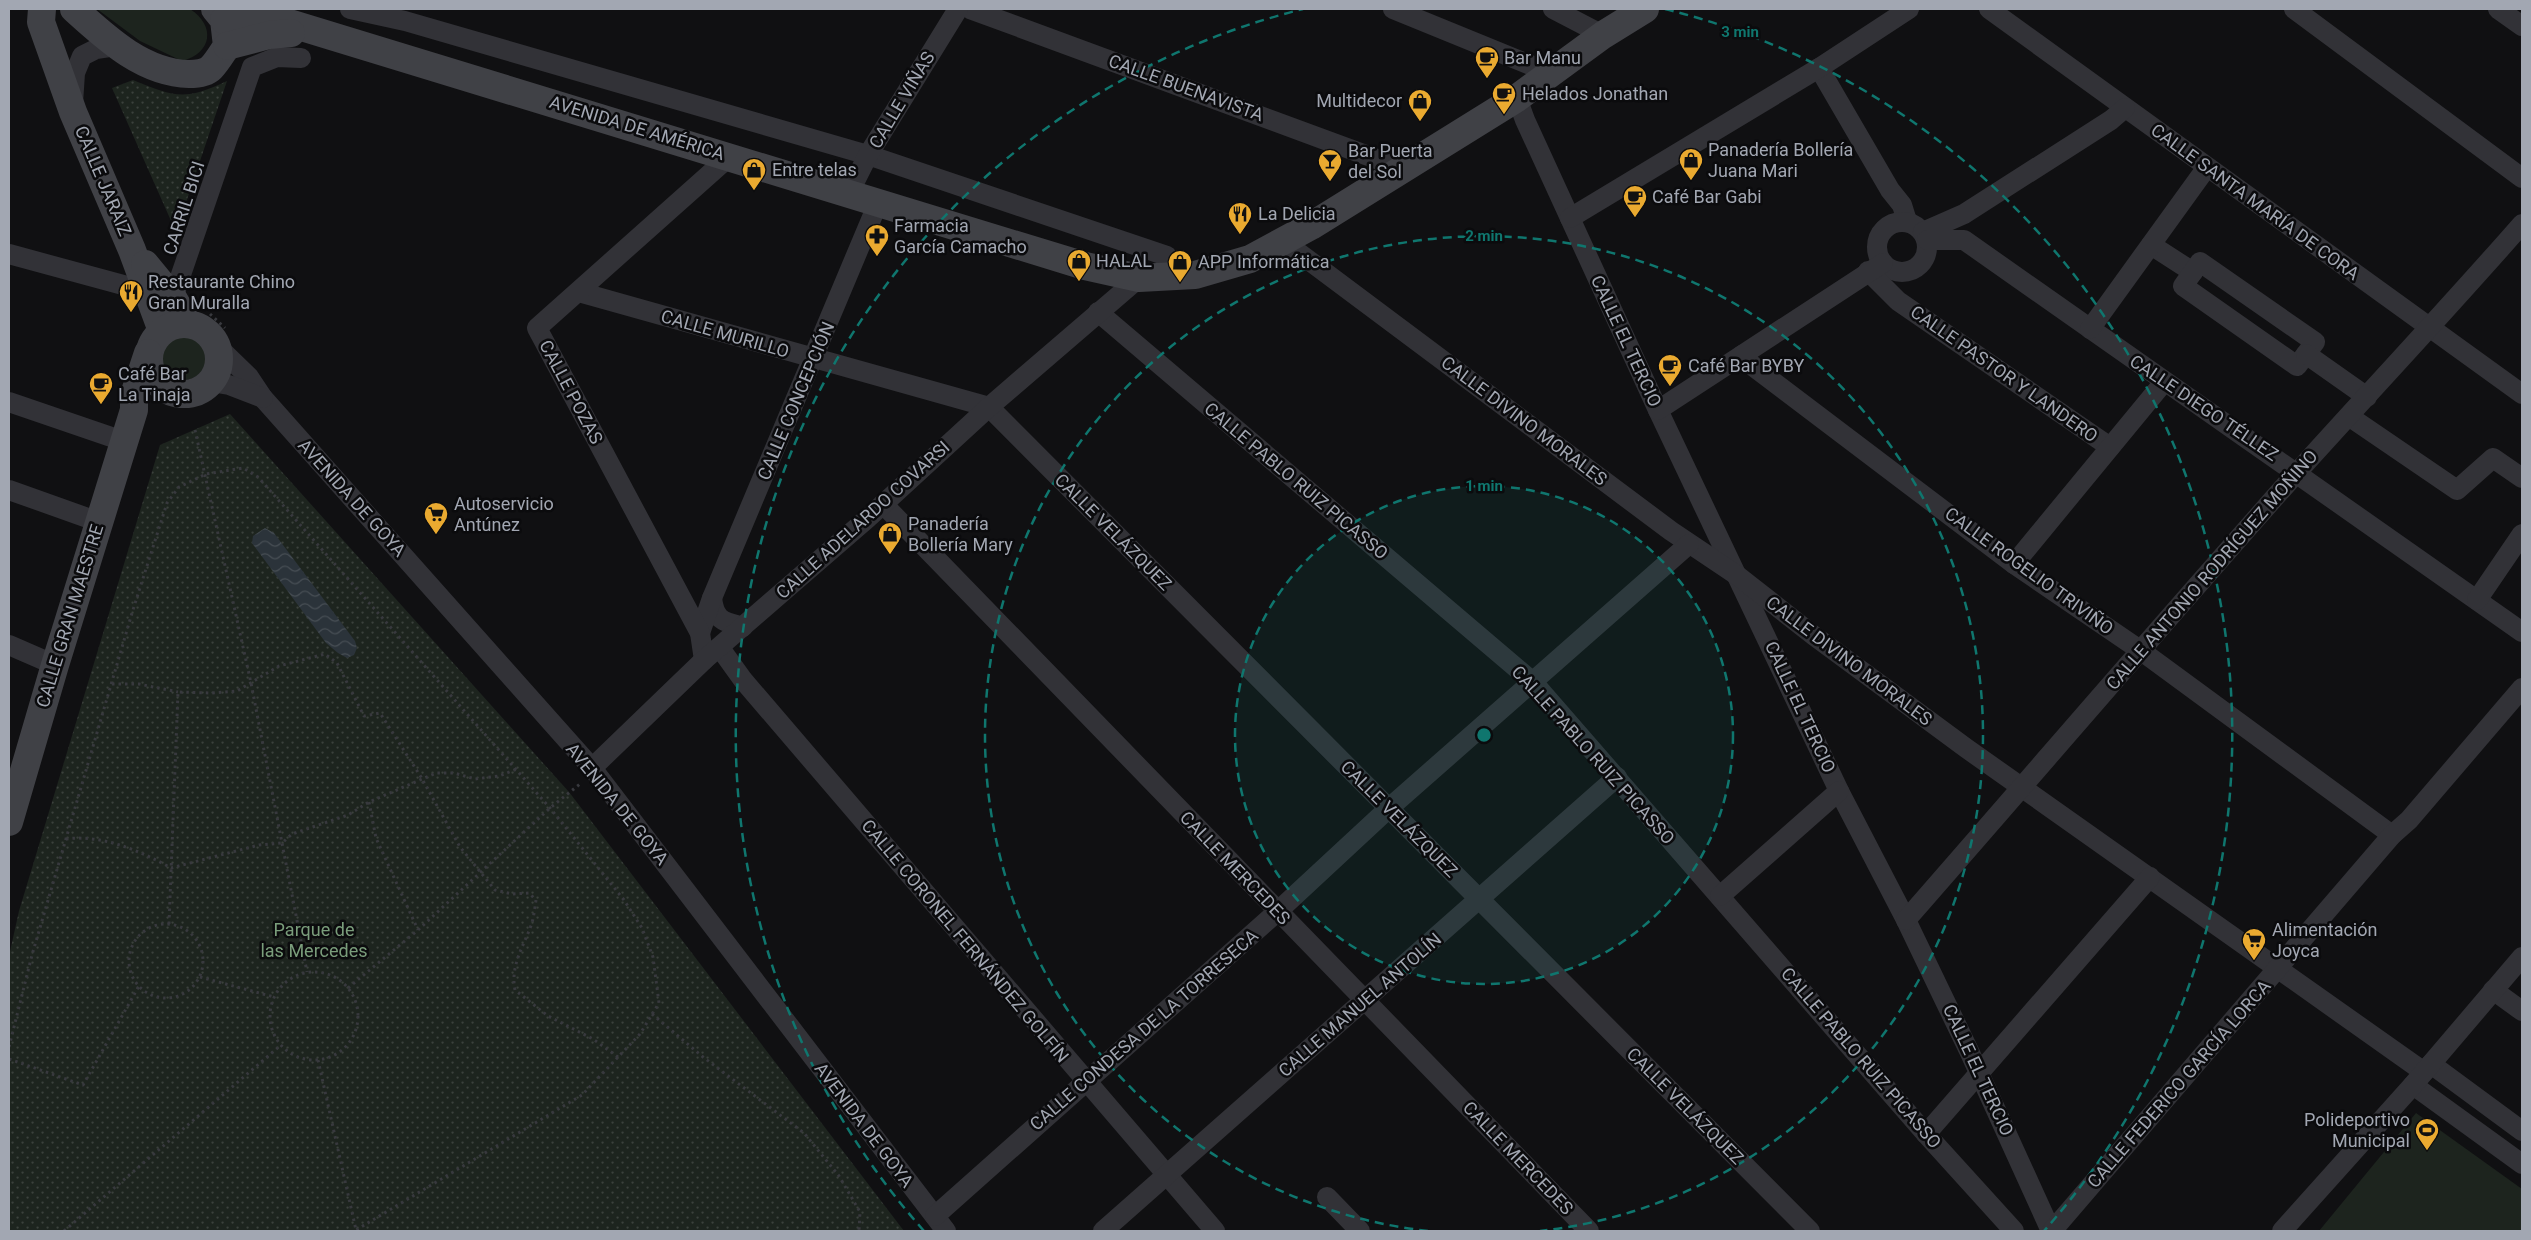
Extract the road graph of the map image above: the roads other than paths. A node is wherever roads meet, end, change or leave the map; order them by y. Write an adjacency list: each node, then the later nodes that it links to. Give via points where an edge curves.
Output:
1 (42, 9): 22 (street, CALLE JARAIZ, via 41,22)
2 (74, 9): 16 (street)
3 (350, 9): 23 (street, AVENIDA DE AMÉRICA, via 405,21)
4 (958, 9): 23 (street, CALLE VIÑAS)
5 (970, 9): 26 (street, CALLE BUENAVISTA)
6 (1392, 9): 19 (street)
7 (1553, 9): 15 (street)
8 (1645, 9): 15 (street, AVENIDA DE AMÉRICA)
9 (1909, 9): 18 (street)
10 (1989, 9): 21 (street, CALLE SANTA MARÍA DE CORA)
11 (2294, 9): 27 (street)
12 (2498, 9): 14 (street)
13 (222, 25): 16 (street, via 210,70 195,74 175,74 155,67); 24 (street, AVENIDA DE AMÉRICA, via 270,35 311,30)
14 (2522, 26)
15 (1603, 35): 19 (street, AVENIDA DE AMÉRICA)
16 (116, 46): 22 (street, CALLE JARAIZ, via 96,49 82,56 73,88)
17 (301, 58): 41 (street, via 277,57 252,67)
18 (1818, 68): 30 (street); 32 (street, via 1890,190)
19 (1550, 73): 20 (street, AVENIDA DE AMÉRICA)
20 (1517, 98): 26 (street, AVENIDA DE AMÉRICA); 30 (street, CALLE EL TERCIO)
21 (2125, 108): 25 (street, CALLE SANTA MARÍA DE CORA); 32 (street, via 1964,214)
22 (73, 112): 41 (street, CALLE JARAIZ, via 132,250)
23 (868, 155): 28 (street, CALLE VIÑAS); 36 (street, AVENIDA DE AMÉRICA)
24 (730, 156): 28 (street, AVENIDA DE AMÉRICA); 40 (street, CALLE POZAS)
25 (2207, 167): 34 (street); 45 (street, CALLE SANTA MARÍA DE CORA)
26 (1401, 168): 33 (street, AVENIDA DE AMÉRICA)
27 (2522, 178)
28 (849, 193): 29 (street, AVENIDA DE AMÉRICA)
29 (878, 203): 39 (street, AVENIDA DE AMÉRICA, via 1085,266); 51 (street, CALLE CONCEPCIÓN)
30 (1570, 218): 61 (street, CALLE EL TERCIO)
31 (2522, 224): 45 (street, CALLE ANTONIO RODRÍGUEZ MOÑINO)
32 (1919, 231): 37 (street, via 1928,250 1925,259 1910,271); 37 (street, via 1897,222 1880,234 1878,249); 46 (street, CALLE DIEGO TÉLLEZ, via 1964,240)
33 (1283, 241): 39 (street, AVENIDA DE AMÉRICA, via 1250,259 1195,276); 71 (street, CALLE DIVINO MORALES)
34 (2152, 245): 38 (street); 46 (street)
35 (9, 254): 41 (street)
36 (1167, 256)
37 (1884, 269): 42 (street, CALLE PASTOR Y LANDERO); 42 (street, CALLE PASTOR Y LANDERO); 50 (street)
38 (2193, 272): 49 (street, via 2200,262 2314,342); 49 (street, via 2183,286 2298,366)
39 (1139, 278): 43 (street, CALLE ADELARDO COVARSI)
40 (578, 292): 51 (street, CALLE MURILLO); 78 (street, CALLE POZAS, via 537,328)
41 (161, 295): 44 (street, CALLE JARAIZ); 48 (street, CALLE JARAIZ)
42 (1898, 301): 64 (street, CALLE PASTOR Y LANDERO)
43 (1098, 312): 59 (street, CALLE ADELARDO COVARSI); 84 (street, CALLE PABLO RUIZ PICASSO)
44 (196, 317): 47 (street, via 206,332); 48 (street, via 174,325)
45 (2431, 329): 55 (street, CALLE SANTA MARÍA DE CORA); 56 (street, CALLE ANTONIO RODRÍGUEZ MOÑINO)
46 (2090, 330): 53 (street, CALLE DIEGO TÉLLEZ)
47 (223, 340): 52 (street); 57 (street, AVENIDA DE GOYA)
48 (155, 342): 54 (street, via 149,369 156,382); 60 (street, CALLE GRAN MAESTRE, via 134,395)
49 (2306, 354): 56 (street)
50 (1742, 355): 61 (street); 72 (street, CALLE ROGELIO TRIVIÑO)
51 (814, 360): 59 (street, CALLE MURILLO); 74 (street, CALLE CONCEPCIÓN)
52 (211, 382): 54 (street, via 199,391 184,395); 57 (street, AVENIDA DE GOYA)
53 (2164, 382): 64 (street); 65 (street, CALLE DIEGO TÉLLEZ)
54 (169, 391): 60 (street)
55 (2522, 394)
56 (2368, 397): 62 (street, CALLE ANTONIO RODRÍGUEZ MOÑINO)
57 (263, 398): 86 (street, AVENIDA DE GOYA)
58 (9, 402): 63 (street)
59 (988, 407): 68 (street, CALLE ADELARDO COVARSI); 90 (street, CALLE VELÁZQUEZ)
60 (134, 410): 63 (street, CALLE GRAN MAESTRE)
61 (1658, 410): 73 (street, CALLE EL TERCIO)
62 (2350, 417): 65 (street, CALLE ANTONIO RODRÍGUEZ MOÑINO); 66 (street, via 2457,490 2493,458)
63 (123, 441): 69 (street, CALLE GRAN MAESTRE)
64 (2110, 448): 72 (street)
65 (2298, 472): 75 (street, CALLE DIEGO TÉLLEZ); 81 (street, CALLE ANTONIO RODRÍGUEZ MOÑINO)
66 (2522, 478)
67 (9, 490): 69 (street)
68 (883, 504): 77 (street, CALLE ADELARDO COVARSI); 96 (street, CALLE MERCEDES)
69 (98, 522): 83 (street, CALLE GRAN MAESTRE)
70 (2522, 534): 75 (street)
71 (1689, 544): 73 (street, CALLE DIVINO MORALES); 84 (street, CALLE CONDESA DE LA TORRESECA)
72 (2014, 564): 81 (street, CALLE ROGELIO TRIVIÑO)
73 (1738, 576): 88 (street, CALLE DIVINO MORALES, via 1813,636); 89 (street, CALLE EL TERCIO)
74 (712, 598): 77 (street, via 714,612 722,621); 78 (street, CALLE CONCEPCIÓN)
75 (2477, 600): 76 (street, CALLE DIEGO TÉLLEZ)
76 (2520, 625)
77 (743, 627): 80 (street, CALLE ADELARDO COVARSI)
78 (700, 633): 82 (street, CALLE POZAS)
79 (9, 645): 83 (street)
80 (720, 648): 82 (street, CALLE ADELARDO COVARSI); 105 (street, CALLE CORONEL FERNÁNDEZ GOLFÍN, via 743,680)
81 (2140, 650): 88 (street, CALLE ANTONIO RODRÍGUEZ MOÑINO); 92 (street, CALLE ROGELIO TRIVIÑO)
82 (704, 660): 86 (street, CALLE ADELARDO COVARSI)
83 (55, 665): 91 (street, CALLE GRAN MAESTRE)
84 (1533, 682): 87 (street, CALLE PABLO RUIZ PICASSO); 90 (street, CALLE CONDESA DE LA TORRESECA)
85 (2522, 688): 92 (street, CALLE FEDERICO GARCÍA LORCA, via 2409,820)
86 (594, 770): 111 (street, AVENIDA DE GOYA)
87 (1617, 777): 94 (street, CALLE PABLO RUIZ PICASSO); 95 (street, CALLE MANUEL ANTOLÍN)
88 (2024, 787): 93 (street, CALLE DIVINO MORALES); 97 (street, CALLE ANTONIO RODRÍGUEZ MOÑINO)
89 (1839, 791): 94 (street); 97 (street, CALLE EL TERCIO)
90 (1388, 809): 95 (street, CALLE VELÁZQUEZ); 96 (street, CALLE CONDESA DE LA TORRESECA)
91 (10, 814)
92 (2392, 835): 99 (street, CALLE FEDERICO GARCÍA LORCA)
93 (2150, 877): 99 (street, CALLE DIVINO MORALES); 103 (street)
94 (1720, 896): 107 (street, CALLE PABLO RUIZ PICASSO)
95 (1480, 899): 101 (street, CALLE MANUEL ANTOLÍN); 116 (street, CALLE VELÁZQUEZ)
96 (1278, 912): 101 (street, CALLE MERCEDES); 105 (street, CALLE CONDESA DE LA TORRESECA)
97 (1906, 920): 103 (street, CALLE EL TERCIO)
98 (2522, 957): 100 (street)
99 (2278, 969): 104 (street, CALLE DIVINO MORALES); 118 (street, CALLE FEDERICO GARCÍA LORCA)
100 (2493, 990): 102 (street); 104 (street)
101 (1365, 1001): 109 (street, CALLE MANUEL ANTOLÍN); 115 (street, CALLE MERCEDES)
102 (2522, 1011)
103 (1980, 1073): 107 (street); 118 (street, CALLE EL TERCIO)
104 (2423, 1074): 106 (street); 108 (street); 119 (street)
105 (1085, 1082): 109 (street, CALLE CORONEL FERNÁNDEZ GOLFÍN); 111 (street, CALLE CONDESA DE LA TORRESECA)
106 (2522, 1131)
107 (1926, 1134): 117 (street, CALLE PABLO RUIZ PICASSO)
108 (2522, 1164)
109 (1167, 1175): 112 (street, CALLE MANUEL ANTOLÍN); 113 (street, CALLE CORONEL FERNÁNDEZ GOLFÍN)
110 (1327, 1196): 114 (street)
111 (940, 1223)
112 (1104, 1231)
113 (1215, 1231)
114 (1360, 1231)
115 (1589, 1231)
116 (1810, 1231)
117 (2014, 1231)
118 (2051, 1231)
119 (2282, 1231)

